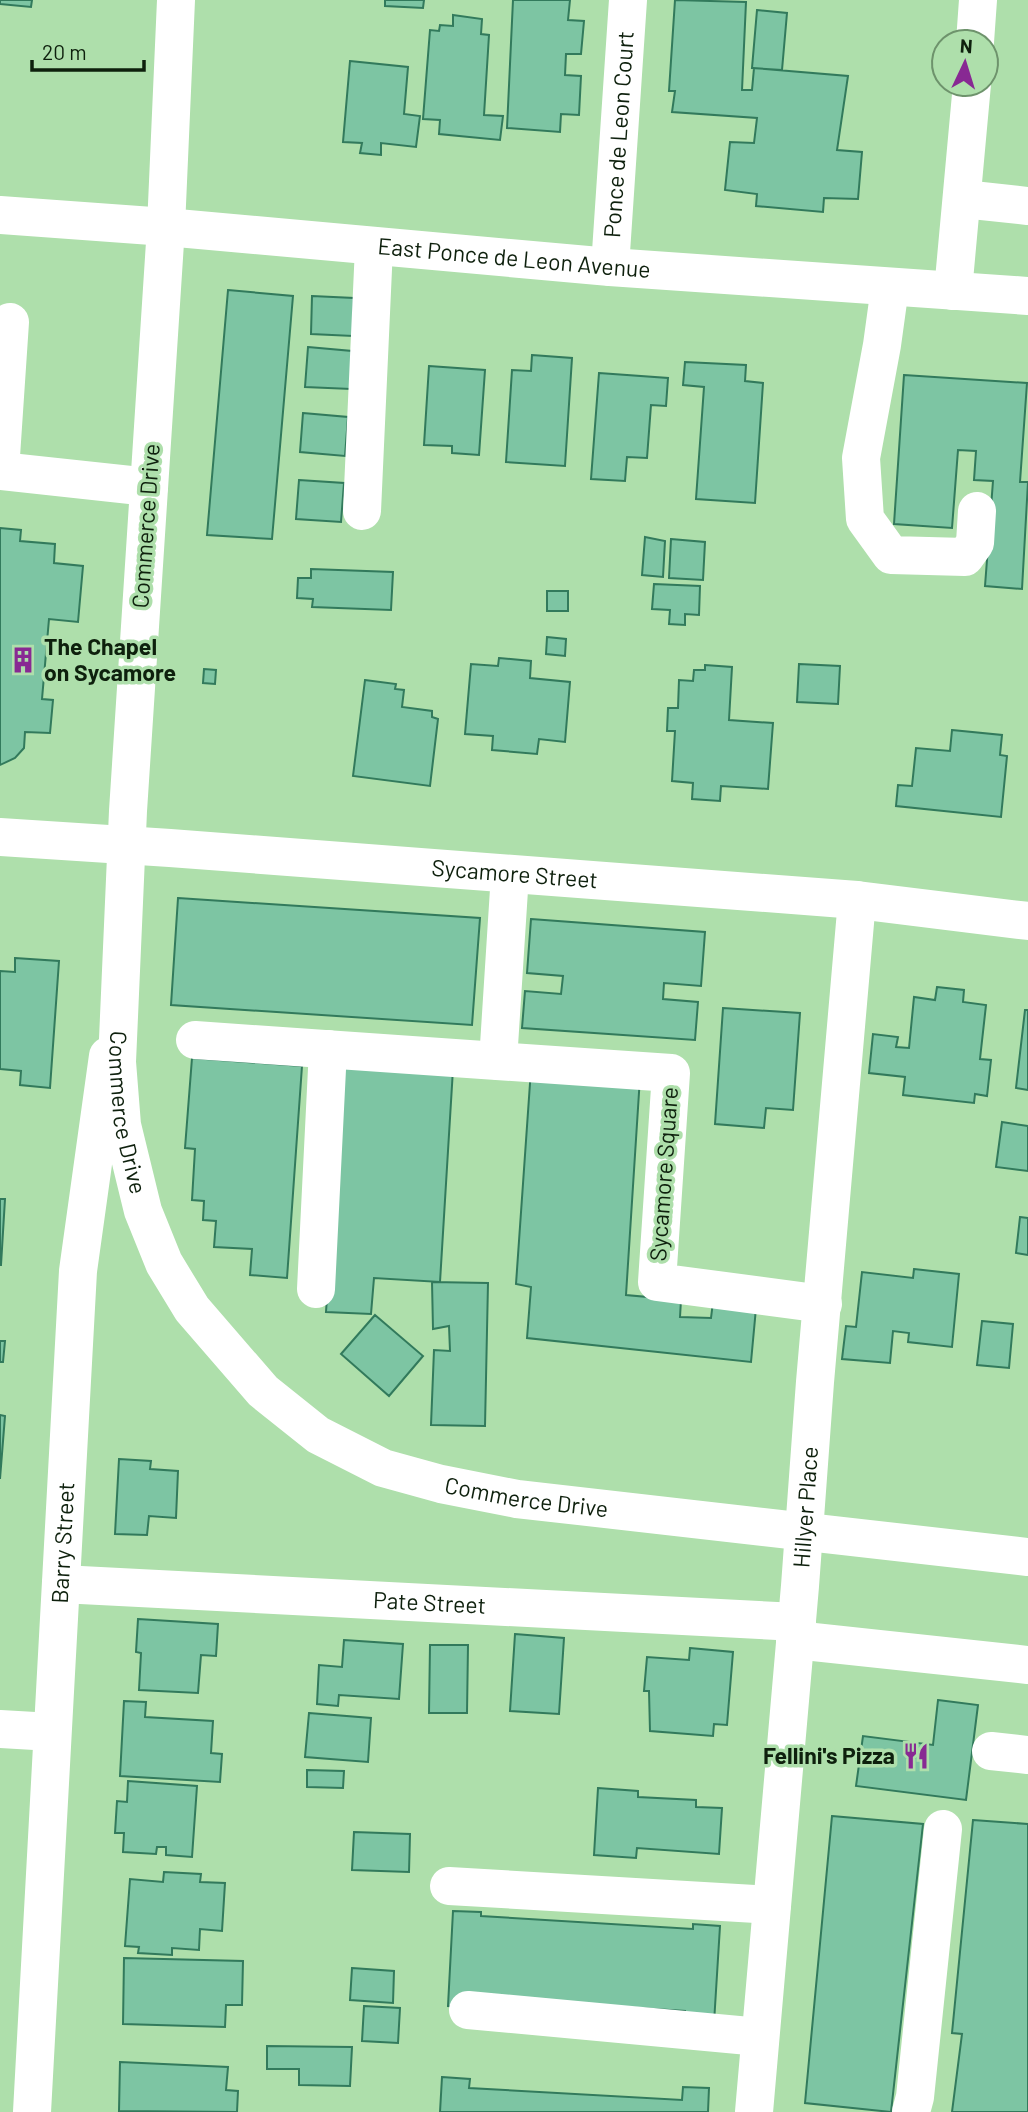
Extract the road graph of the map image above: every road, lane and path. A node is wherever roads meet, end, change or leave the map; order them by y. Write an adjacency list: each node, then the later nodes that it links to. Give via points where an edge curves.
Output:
1 (176, 0): 9 (street, Commerce Drive)
2 (628, 0): 11 (street, Ponce de Leon Court)
3 (978, 0): 4 (street)
4 (976, 28)
5 (971, 98): 6 (street)
6 (963, 199): 7 (street); 13 (street)
7 (1028, 206)
8 (0, 215): 9 (street, East Ponce de Leon Avenue)
9 (166, 227): 10 (street, East Ponce de Leon Avenue); 17 (street, Commerce Drive)
10 (374, 247): 11 (street, East Ponce de Leon Avenue); 18 (street)
11 (610, 267): 12 (street, East Ponce de Leon Avenue)
12 (890, 286): 13 (street, East Ponce de Leon Avenue); 19 (street, via 861,458 865,519 891,555 964,557 975,543)
13 (953, 291): 14 (street, East Ponce de Leon Avenue)
14 (1028, 296)
15 (10, 322): 16 (street)
16 (0, 471): 17 (street)
17 (149, 486): 21 (street, Commerce Drive)
18 (362, 511)
19 (977, 511)
20 (0, 837): 21 (street, Sycamore Street)
21 (127, 845): 22 (street, Sycamore Street); 25 (street, Commerce Drive)
22 (510, 874): 23 (street, Sycamore Street); 28 (street)
23 (856, 900): 24 (street, Sycamore Street); 30 (street, Hillyer Place)
24 (1028, 921)
25 (120, 974): 31 (street, Commerce Drive, via 117,1062 122,1125 143,1211 164,1263 192,1309 263,1391 318,1435 383,1468 441,1484 517,1499); 33 (street, Barry Street, via 78,1271)
26 (195, 1040): 27 (street, Sycamore Square)
27 (328, 1049): 28 (street, Sycamore Square); 29 (street)
28 (498, 1061): 30 (street, Sycamore Square, via 671,1073 657,1282)
29 (316, 1289)
30 (823, 1304): 31 (street, Hillyer Place)
31 (805, 1531): 32 (street, Commerce Drive); 34 (street, Hillyer Place)
32 (1028, 1557)
33 (61, 1584): 34 (street, Pate Street); 37 (street, Barry Street)
34 (796, 1631): 35 (street, Pate Street); 40 (street, Hillyer Place)
35 (1028, 1664)
36 (0, 1728): 37 (street)
37 (52, 1732): 43 (street, Barry Street)
38 (943, 1829): 45 (street)
39 (449, 1886): 40 (street)
40 (772, 1905): 42 (street, Hillyer Place)
41 (468, 2010): 42 (street)
42 (760, 2037): 44 (street, Hillyer Place)
43 (32, 2112)
44 (754, 2112)
45 (911, 2112)

